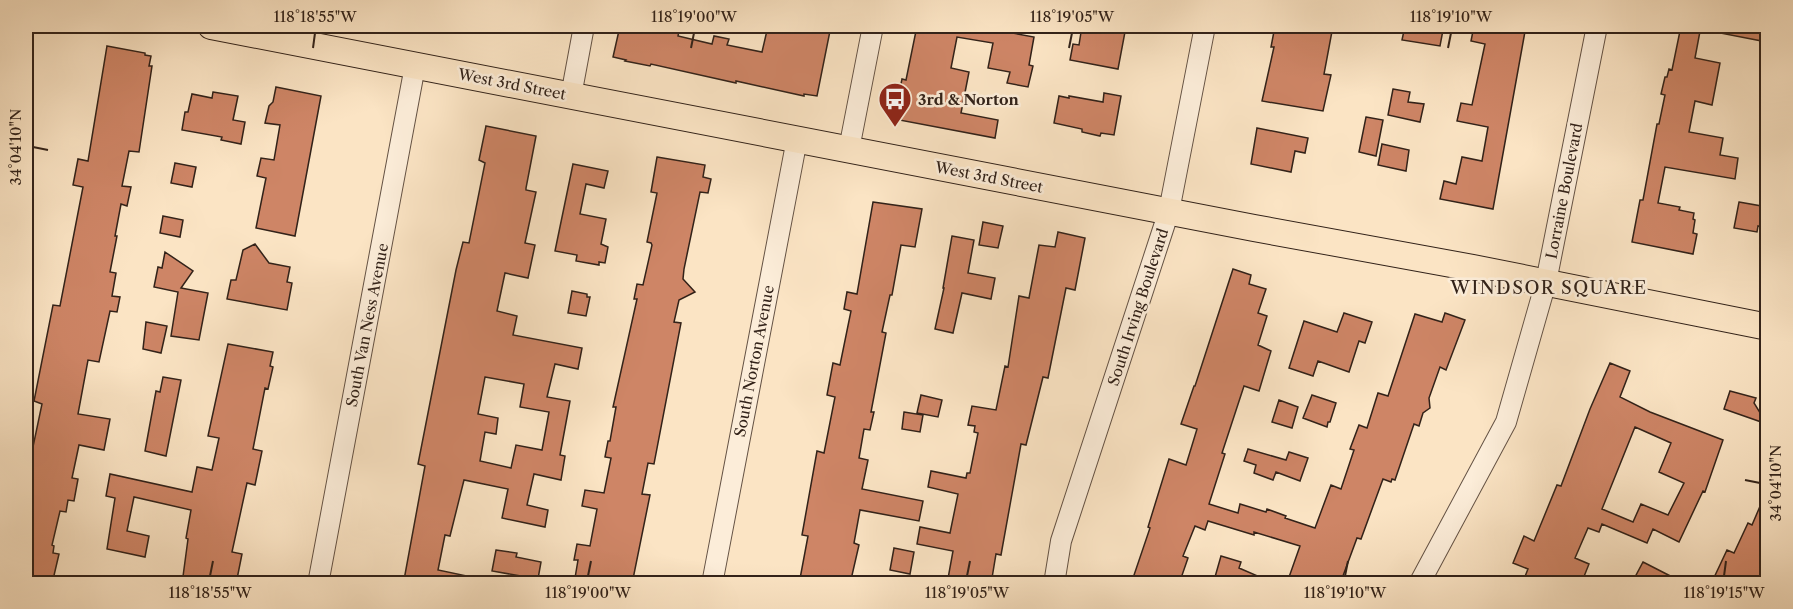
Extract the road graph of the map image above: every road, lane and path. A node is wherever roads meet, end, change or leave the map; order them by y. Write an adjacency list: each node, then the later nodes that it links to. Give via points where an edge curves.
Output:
1 (211, 26): 6 (main road, West 3rd Street)
2 (584, 26): 8 (street)
3 (873, 26): 10 (street)
4 (1205, 26): 11 (street, South Irving Boulevard)
5 (1597, 26): 12 (street, Lorraine Boulevard)
6 (291, 33): 7 (main road, West 3rd Street)
7 (415, 66): 8 (main road, West 3rd Street); 14 (street, South Van Ness Avenue)
8 (571, 96): 9 (main road, West 3rd Street)
9 (797, 139): 10 (main road, West 3rd Street); 15 (street, South Norton Avenue)
10 (849, 149): 11 (main road, West 3rd Street)
11 (1169, 212): 12 (main road, West 3rd Street); 16 (street, South Irving Boulevard, via 1061,542)
12 (1546, 282): 13 (main road, West 3rd Street); 17 (street, Lorraine Boulevard, via 1506,422)
13 (1767, 327)
14 (318, 584)
15 (712, 584)
16 (1054, 584)
17 (1419, 584)

